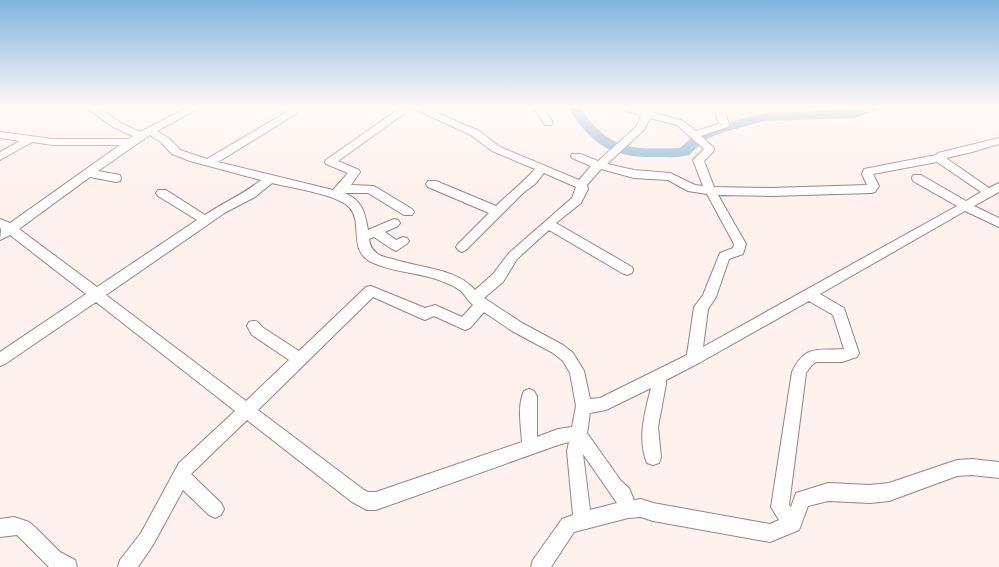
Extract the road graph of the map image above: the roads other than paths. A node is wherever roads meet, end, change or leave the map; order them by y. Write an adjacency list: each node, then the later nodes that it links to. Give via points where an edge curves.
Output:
1 (137, 134): 9 (street)
2 (143, 134): 9 (street)
3 (256, 134): 15 (street)
4 (369, 134): 25 (street, via 330,162 355,172)
5 (477, 134): 17 (street, via 496,149)
6 (633, 134): 16 (street)
7 (0, 135): 10 (street)
8 (695, 135): 26 (street, via 709,148 698,160)
9 (140, 136): 10 (street, via 53,142); 15 (street, via 166,141 176,152); 18 (street)
10 (30, 139): 13 (street)
11 (999, 141): 14 (street, via 942,155)
12 (576, 156): 16 (street)
13 (0, 157)
14 (939, 158): 24 (street); 26 (street, via 868,171 873,186 871,189)
15 (210, 162): 21 (street)
16 (599, 165): 23 (street); 26 (street, via 634,174 670,177 692,188)
17 (542, 168): 23 (street); 29 (street)
18 (89, 173): 19 (street); 35 (street)
19 (116, 178)
20 (918, 178): 28 (street)
21 (270, 179): 25 (street); 31 (street, via 251,194)
22 (432, 184): 29 (street)
23 (581, 185): 34 (street, via 577,200)
24 (994, 190): 28 (street)
25 (340, 191): 30 (street, via 370,189); 37 (street, via 358,212)
26 (711, 191): 45 (street, via 740,244 739,251 724,256 709,297 701,307)
27 (162, 193): 31 (street)
28 (965, 206): 33 (street); 41 (street)
29 (499, 211): 39 (street)
30 (408, 212)
31 (205, 220): 42 (street)
32 (394, 223): 36 (street)
33 (999, 223)
34 (548, 224): 40 (street); 43 (street, via 513,256)
35 (4, 229): 42 (street)
36 (375, 231): 37 (street); 38 (street, via 396,246)
37 (362, 237): 43 (street, via 364,246 375,258 445,277 465,288)
38 (403, 241)
39 (462, 247)
40 (627, 270)
41 (809, 294): 45 (street); 60 (street, via 839,312 852,353 846,356 824,354 808,359 799,372 780,507)
42 (95, 295): 46 (street); 51 (street)
43 (478, 301): 47 (street, via 465,324 461,324 435,310 424,314 371,291); 50 (street, via 568,357 577,371)
44 (254, 326): 47 (street, via 257,331)
45 (694, 359): 48 (street)
46 (0, 360)
47 (300, 360): 51 (street)
48 (658, 377): 50 (street, via 601,405); 54 (street, via 659,384 650,427)
49 (528, 396): 53 (street)
50 (584, 406): 52 (street)
51 (246, 411): 53 (street, via 367,501 376,501); 56 (street, via 185,469)
52 (578, 434): 53 (street, via 558,437); 58 (street, via 623,494); 59 (street, via 575,451)
53 (530, 447)
54 (653, 457)
55 (999, 470): 60 (street, via 957,468 889,492 828,492 802,499)
56 (181, 476): 57 (street); 63 (street, via 140,552)
57 (215, 509)
58 (628, 509): 59 (street); 60 (street, via 641,508 770,533)
59 (582, 522): 64 (street, via 568,525)
60 (793, 524)
61 (0, 528): 62 (street, via 16,526 24,530 51,558)
62 (68, 567)
63 (127, 567)
64 (540, 567)

